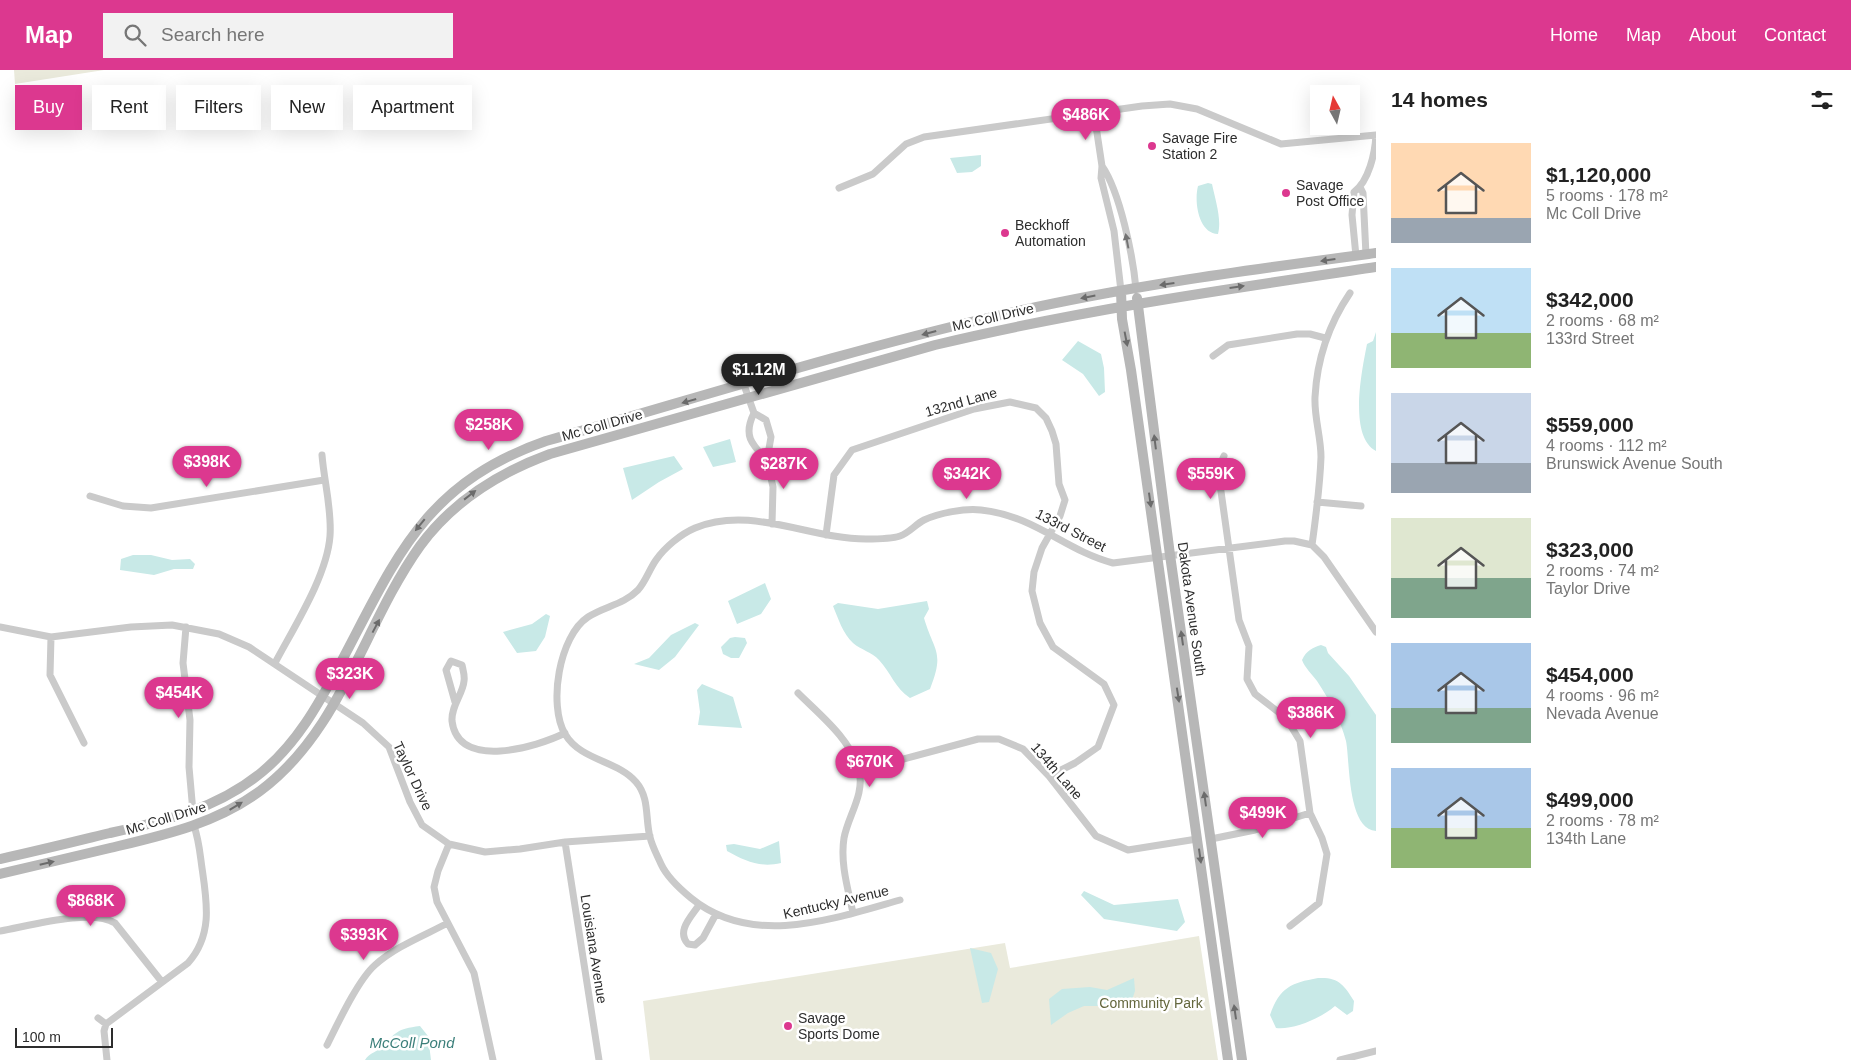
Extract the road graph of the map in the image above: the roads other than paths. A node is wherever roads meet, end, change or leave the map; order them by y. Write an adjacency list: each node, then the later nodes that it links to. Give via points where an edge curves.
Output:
1 (1094, 113): 2 (street, via 1157,104 1182,105 1212,113 1248,132 1281,144); 3 (street, Dakota Avenue South); 4 (street, via 924,137 906,144 873,174)
2 (1376, 135): 5 (street, via 1372,159 1360,187)
3 (1102, 166): 7 (street, Dakota Avenue South, one-way to 3, via 1122,219 1109,176); 8 (street, Dakota Avenue South, via 1101,178 1114,230)
4 (839, 188)
5 (1366, 255): 7 (main road, Mc Coll Drive, one-way to 7)
6 (1376, 267): 10 (main road, Mc Coll Drive, one-way to 6)
7 (1136, 289): 8 (main road, Mc Coll Drive); 10 (main road, Dakota Avenue South)
8 (1121, 291): 11 (main road, Dakota Avenue South); 14 (main road, Mc Coll Drive, one-way to 14, via 991,317)
9 (1350, 293): 12 (street, via 1337,312)
10 (1137, 303): 11 (main road, Mc Coll Drive); 29 (main road, Dakota Avenue South, one-way to 10)
11 (1121, 306): 15 (main road, Mc Coll Drive, via 1050,318 943,343); 30 (main road, Dakota Avenue South, one-way to 30)
12 (1326, 338): 13 (street, via 1297,334 1228,345); 22 (street, via 1315,397 1321,457)
13 (1213, 356)
14 (744, 385): 15 (street); 37 (main road, Mc Coll Drive, one-way to 37, via 546,441 503,458 465,482 429,514 401,551)
15 (749, 398): 16 (street); 39 (main road, Mc Coll Drive, one-way to 15, via 419,547 472,493 508,471 550,454)
16 (754, 413): 19 (street, via 748,426 752,445); 19 (street, via 766,420 771,437)
17 (322, 455): 20 (street)
18 (1224, 456): 28 (street, via 1218,470)
19 (767, 460): 24 (street, via 773,488)
20 (324, 480): 21 (street, via 151,508 123,506); 35 (street, via 330,522 328,552 318,579)
21 (90, 496)
22 (1317, 502): 23 (street); 27 (street)
23 (1361, 506)
24 (772, 524): 26 (street, 133rd Street); 40 (street, via 721,520 694,528 671,543 631,597 587,617 572,634 562,655 558,707)
25 (1050, 533): 26 (street, 133rd Street, via 1004,513 975,509 924,520 901,536 865,539); 26 (street, 132nd Lane, via 1065,500 1059,484 1056,444 1046,418 1036,408 1010,402 974,409 852,450 834,475); 30 (street, 133rd Street, via 1097,559 1113,563); 43 (street, 132nd Lane, via 1034,572 1032,591 1040,623 1053,647 1104,684 1114,705 1098,747)
26 (826, 535)
27 (1312, 545): 28 (street, 133rd Street, via 1294,540); 32 (street)
28 (1228, 548): 29 (street, 133rd Street); 45 (street, via 1239,620 1249,646 1246,679 1255,694 1286,718 1297,733)
29 (1170, 555): 30 (street, 133rd Street); 49 (main road, Dakota Avenue South, one-way to 29)
30 (1158, 556): 48 (main road, Dakota Avenue South, one-way to 48)
31 (186, 627): 34 (street, Taylor Drive, via 144,626); 35 (street, Taylor Drive, via 235,641); 44 (street, via 183,663 190,720)
32 (1375, 627)
33 (0, 628): 34 (street, Taylor Drive)
34 (51, 637): 41 (street, via 50,675)
35 (275, 663): 37 (street, Taylor Drive)
36 (798, 693): 42 (street, via 838,733)
37 (323, 696): 39 (street, Taylor Drive); 44 (main road, Mc Coll Drive, via 294,739 262,772 218,801)
38 (455, 702): 38 (street, via 464,681 462,665 450,661 446,670); 40 (street, via 452,721 458,736 476,751 494,752 546,743)
39 (335, 703): 46 (main road, Mc Coll Drive, one-way to 39, via 236,807 278,776 313,738); 51 (street, Taylor Drive, via 389,747 422,825)
40 (565, 733): 47 (street, Kentucky Avenue, via 576,747 624,772 636,782 646,805)
41 (84, 743)
42 (859, 771): 43 (street, 134th Lane, via 978,739 999,739 1023,749); 57 (street, via 857,799 844,837 844,863)
43 (1049, 776): 48 (street, 134th Lane, via 1096,836 1128,850)
44 (193, 812): 52 (main road, Mc Coll Drive)
45 (1310, 813): 49 (street, via 1255,830); 59 (street, via 1326,845 1327,864 1319,903)
46 (194, 826): 53 (main road, Mc Coll Drive, one-way to 46); 61 (street, via 208,909 207,922 195,956)
47 (650, 836): 50 (street, Taylor Drive); 55 (street, Kentucky Avenue, via 662,866)
48 (1197, 838): 69 (main road, Dakota Avenue South, one-way to 69)
49 (1211, 838): 70 (main road, Dakota Avenue South, one-way to 49)
50 (565, 842): 51 (street, Taylor Drive, via 485,852); 68 (street, Louisiana Avenue)
51 (449, 844): 58 (street, via 434,887)
52 (0, 859)
53 (0, 874)
54 (900, 900): 57 (street, Kentucky Avenue)
55 (700, 905): 56 (street, Kentucky Avenue); 56 (street, via 683,930 683,939 688,944 695,945 703,938)
56 (716, 914): 57 (street, Kentucky Avenue, via 745,924 777,928)
57 (853, 914)
58 (446, 924): 64 (street, via 374,965); 67 (street, via 474,973)
59 (1290, 926)
60 (0, 931): 61 (street, via 89,916 108,919 115,923)
61 (162, 982): 63 (street)
62 (98, 1018): 63 (street)
63 (106, 1024): 66 (street)
64 (327, 1044)
65 (1376, 1051): 71 (street)
66 (107, 1060)
67 (493, 1060)
68 (599, 1060)
69 (1228, 1060)
70 (1242, 1060)
71 (1340, 1060)

